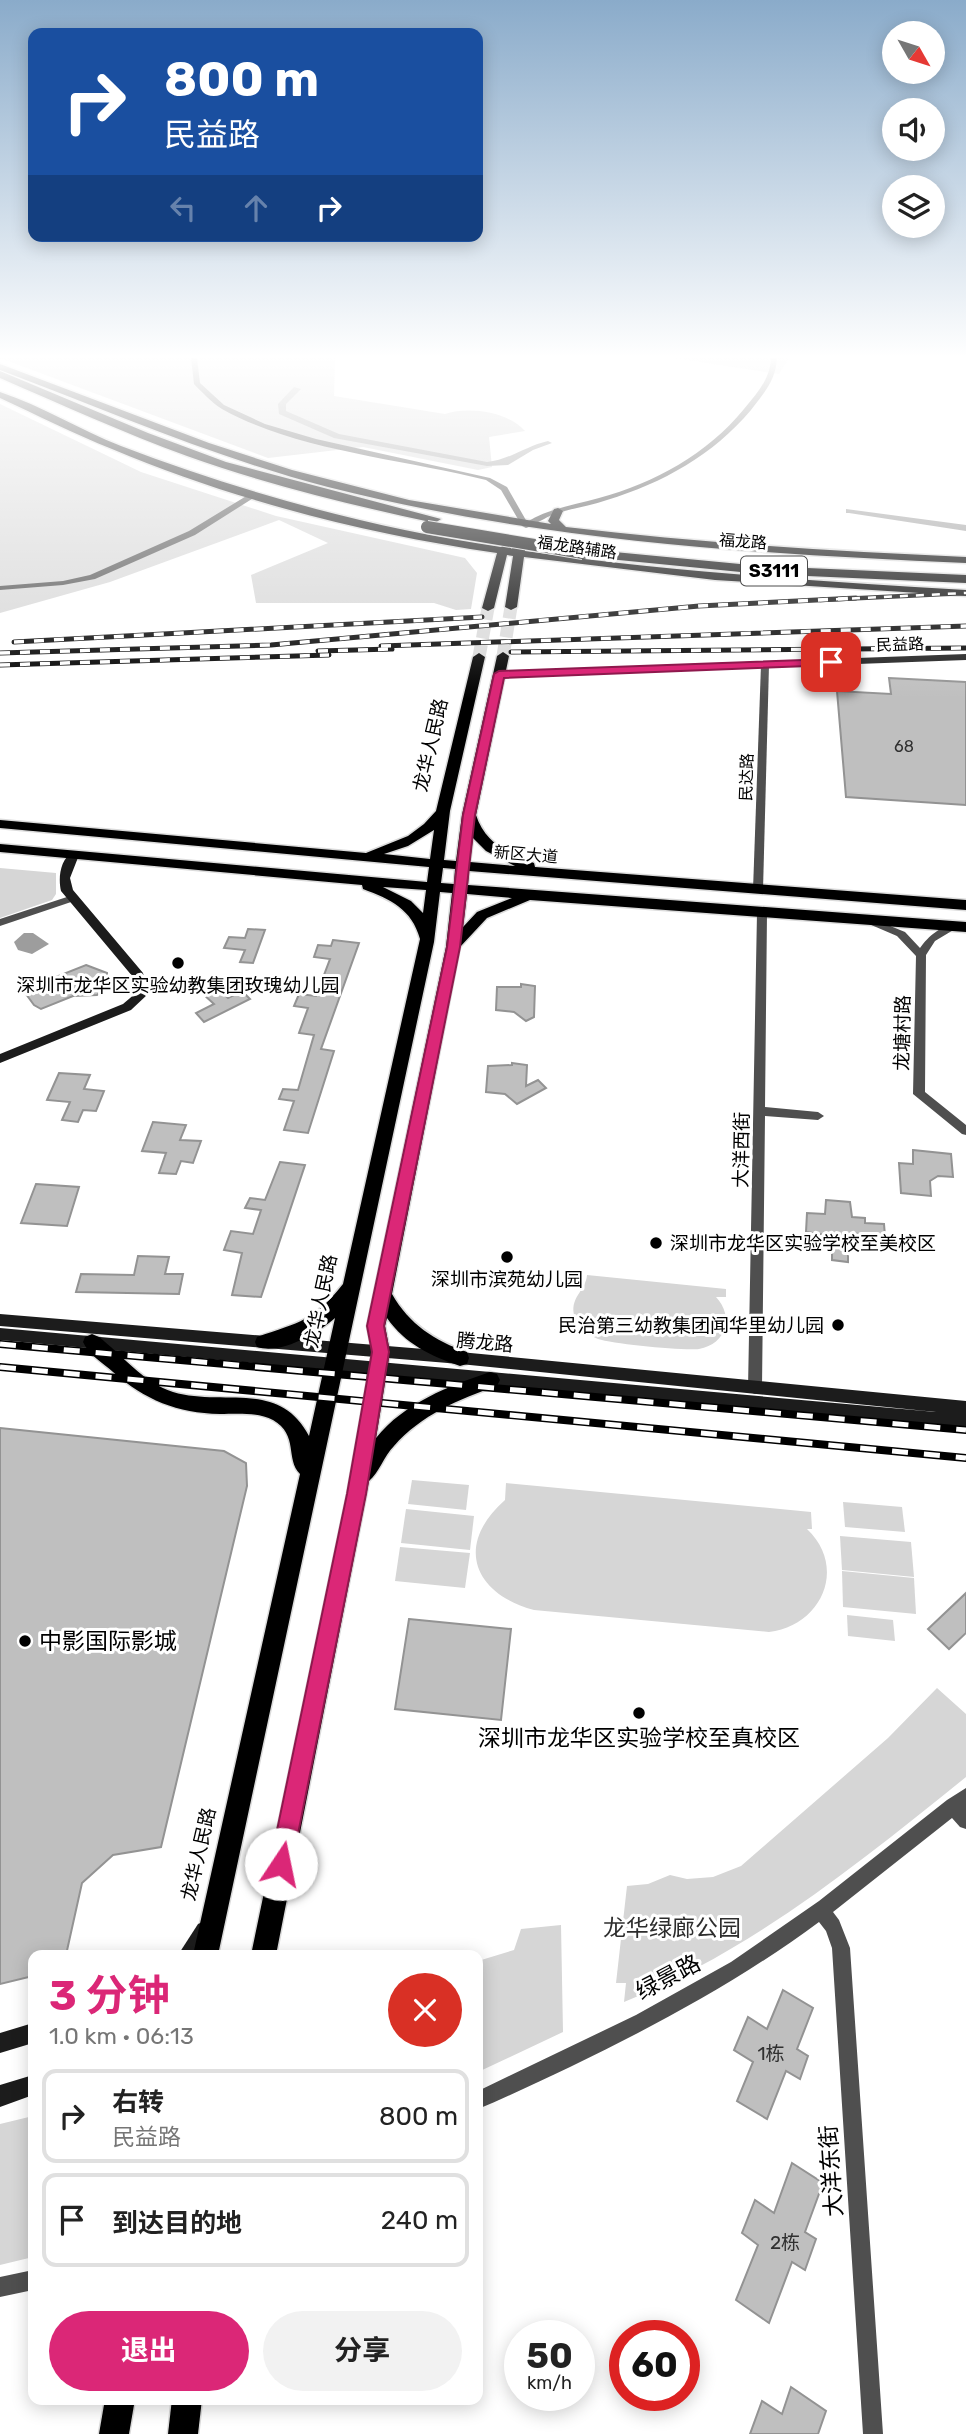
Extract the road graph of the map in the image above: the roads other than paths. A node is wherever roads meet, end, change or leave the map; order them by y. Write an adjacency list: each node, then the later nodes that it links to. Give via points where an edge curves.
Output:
1 (174, 472): 7 (main road, 福龙路辅路)
2 (214, 472): 9 (highway, 福龙路 / S3111, via 317,503)
3 (249, 472): 9 (highway, 福龙路 / S3111)
4 (288, 472): 10 (main road, 福龙路辅路)
5 (454, 472): 10 (street, via 488,479 504,489)
6 (668, 472): 8 (street, via 640,486)
7 (248, 499): 12 (main road, 福龙路辅路); 22 (street, via 192,533 92,578)
8 (558, 511): 10 (street); 11 (main road, via 553,521)
9 (431, 523): 13 (highway, 福龙路 / S3111, bridge)
10 (526, 526): 11 (main road, 福龙路辅路); 14 (main road); 15 (main road)
11 (565, 531): 16 (main road, 福龙路辅路, via 739,550)
12 (452, 544): 14 (main road, 福龙路辅路); 19 (main road, via 472,552)
13 (585, 548): 18 (highway, 福龙路 / S3111); 20 (highway, 福龙路 / S3111, via 761,570)
14 (502, 553): 15 (main road, 福龙路辅路); 19 (main road)
15 (518, 555): 17 (main road, 福龙路辅路); 21 (main road)
16 (966, 560)
17 (564, 561): 21 (main road, via 530,570); 23 (main road, 福龙路辅路, via 739,581)
18 (966, 569)
19 (494, 578): 25 (main road)
20 (966, 579)
21 (516, 583): 24 (main road)
22 (0, 588)
23 (966, 593)
24 (511, 607)
25 (488, 608)
26 (503, 656): 30 (main road)
27 (479, 657): 31 (main road, 龙华人民路)
28 (966, 657): 29 (main road, 民益路)
29 (765, 665): 30 (main road, 民益路); 43 (street, 民达路)
30 (499, 674): 32 (main road)
31 (443, 811): 36 (main road, via 414,839 381,851); 37 (main road, 龙华人民路)
32 (469, 815): 38 (main road); 39 (main road, via 475,834 494,850)
33 (0, 824): 36 (main road, 新区大道)
34 (0, 848): 35 (main road)
35 (74, 855): 40 (main road); 45 (main road, via 64,878)
36 (347, 856): 37 (main road, 新区大道)
37 (437, 863): 38 (main road, 新区大道); 41 (main road, 龙华人民路)
38 (462, 866): 39 (main road, 新区大道); 42 (main road)
39 (560, 874): 43 (main road, 新区大道)
40 (341, 878): 41 (main road); 51 (main road, via 407,905 425,926)
41 (436, 887): 42 (main road); 51 (main road, 龙华人民路)
42 (461, 889): 44 (main road); 52 (main road)
43 (758, 890): 46 (main road, 新区大道)
44 (545, 896): 47 (main road); 52 (main road, via 519,899 492,910 472,923)
45 (73, 898): 49 (street); 54 (main road, via 139,976 142,994 127,1007)
46 (966, 905)
47 (762, 912): 48 (main road); 55 (street, 大洋西街)
48 (862, 919): 50 (main road); 53 (street, via 895,930)
49 (0, 923)
50 (961, 927): 53 (street, via 931,939)
51 (427, 942): 58 (main road, 龙华人民路)
52 (453, 947): 59 (main road)
53 (921, 955): 57 (street, 龙塘村路, via 919,1094)
54 (0, 1059)
55 (759, 1111): 56 (street); 68 (street, 大洋西街)
56 (818, 1116)
57 (966, 1131)
58 (351, 1286): 63 (main road, via 333,1309 303,1332); 64 (main road, 龙华人民路)
59 (382, 1294): 65 (main road, via 410,1333 439,1352); 66 (main road, via 376,1326)
60 (0, 1320): 63 (main road, 腾龙路)
61 (0, 1334): 62 (main road, 腾龙路)
62 (92, 1342): 64 (main road, 腾龙路); 72 (main road, via 151,1390 171,1399 265,1408 288,1417 305,1444)
63 (264, 1342): 64 (main road, 腾龙路)
64 (336, 1357): 66 (main road, 腾龙路); 72 (main road, 龙华人民路)
65 (460, 1358): 66 (main road, 腾龙路); 68 (main road, 腾龙路)
66 (379, 1361): 67 (main road, 腾龙路); 71 (main road)
67 (490, 1380): 70 (main road, 腾龙路); 71 (main road, via 439,1400 394,1432 372,1459)
68 (755, 1388): 69 (main road, 腾龙路)
69 (966, 1408)
70 (966, 1421)
71 (356, 1494): 79 (main road)
72 (306, 1497): 76 (main road, 龙华人民路)
73 (960, 1801): 74 (street); 75 (street, 绿景路)
74 (966, 1821)
75 (821, 1910): 84 (street, 绿景路, via 691,1995); 91 (street, 大洋东街, via 841,1948)
76 (212, 1917): 77 (main road); 78 (main road, 龙华人民路)
77 (191, 1950)
78 (206, 1950)
79 (263, 1950)
80 (28, 2035): 81 (main road)
81 (0, 2043)
82 (28, 2087): 83 (main road)
83 (0, 2096)
84 (483, 2098)
85 (28, 2281): 86 (street)
86 (0, 2287)
87 (119, 2405): 89 (main road)
88 (186, 2405): 90 (main road)
89 (114, 2434)
90 (183, 2434)
91 (873, 2434)

